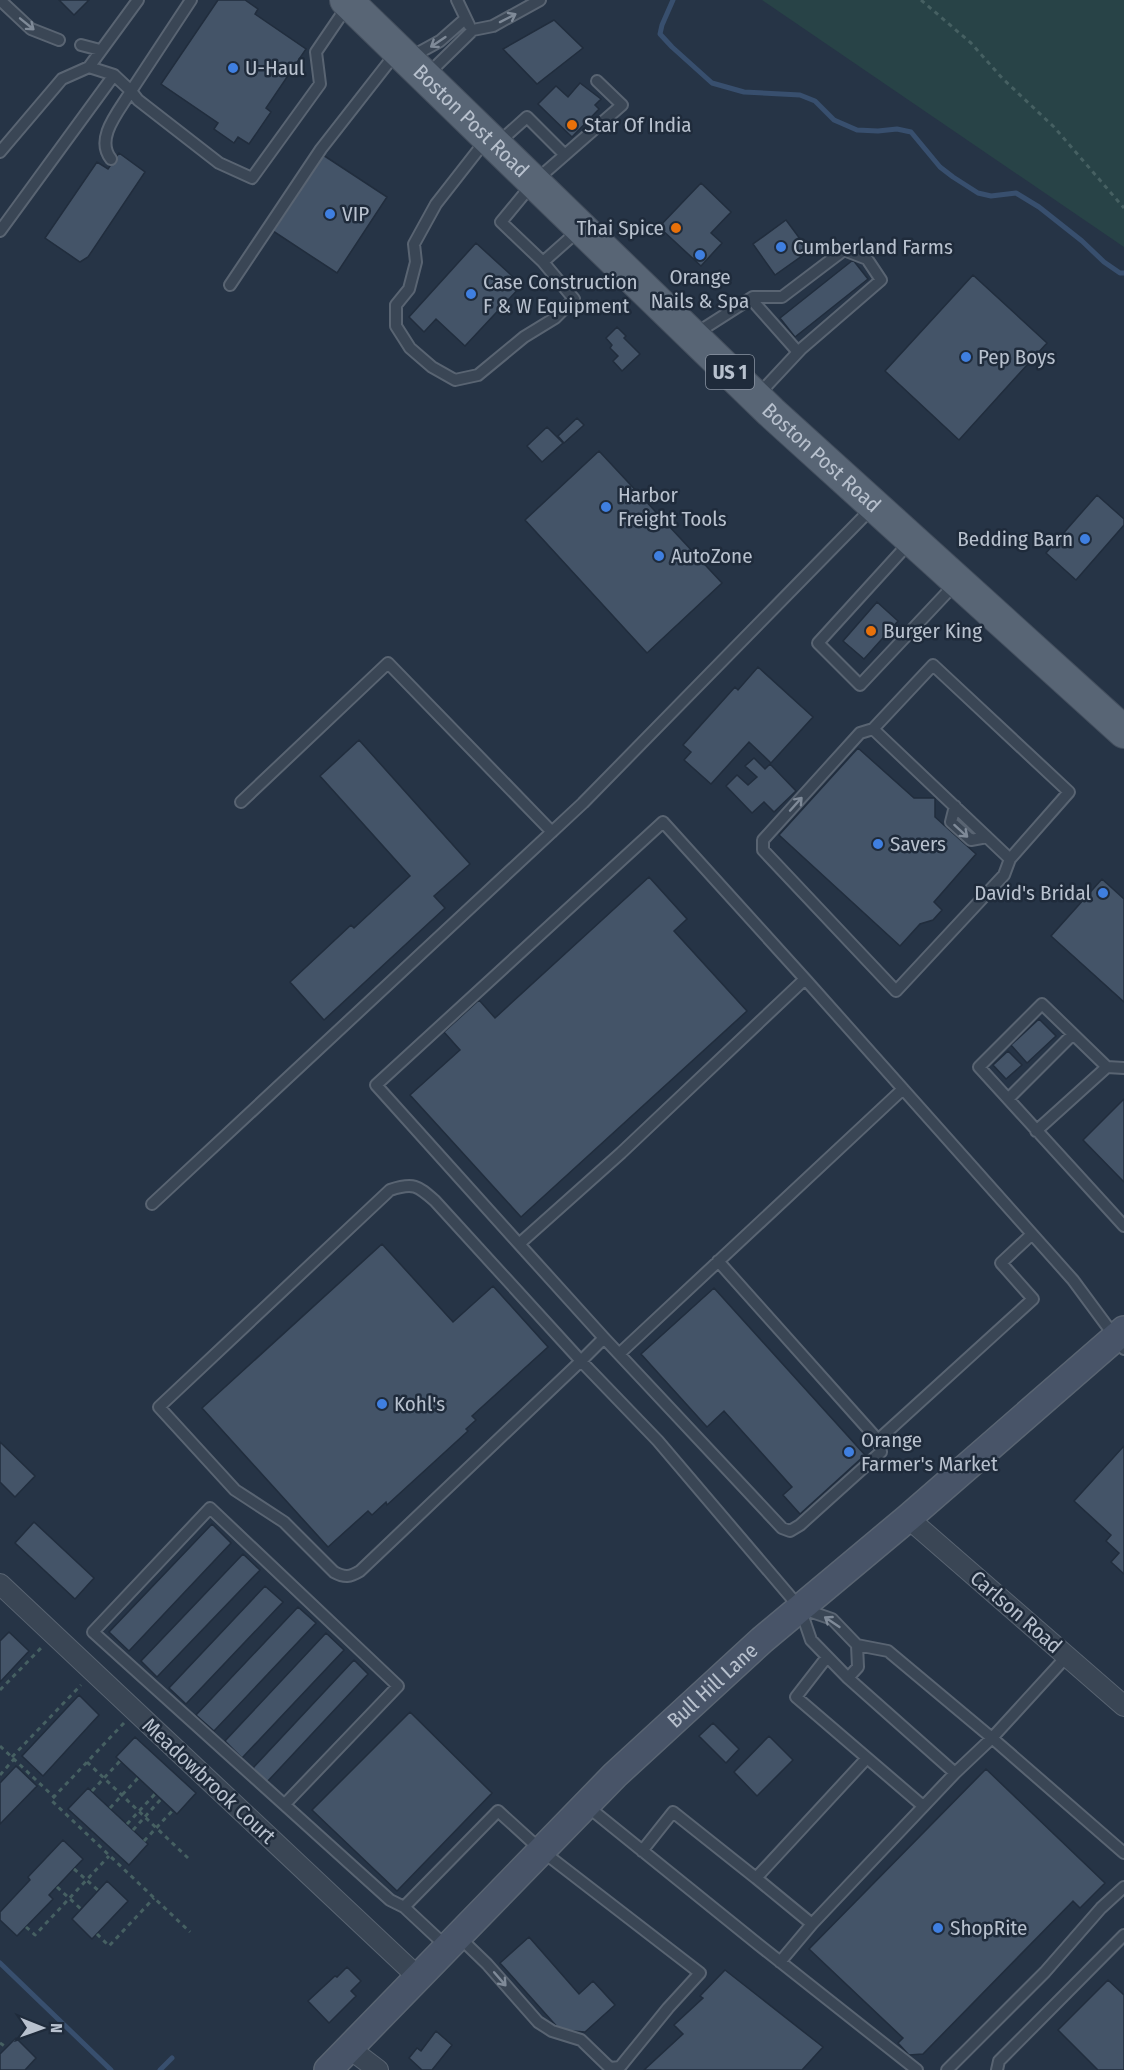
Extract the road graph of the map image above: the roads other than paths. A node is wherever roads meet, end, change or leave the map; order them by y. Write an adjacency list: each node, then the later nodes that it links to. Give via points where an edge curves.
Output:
1 (0, 0): 9 (lane, one-way to 9, via 31,29)
2 (138, 0): 11 (lane)
3 (191, 0): 16 (lane)
4 (457, 0): 7 (lane)
5 (540, 0): 8 (lane, one-way to 5, via 493,26)
6 (348, 2): 12 (main road, Boston Post Road / US 1); 16 (lane, via 316,52 320,84 252,178 219,163)
7 (465, 19): 8 (lane); 12 (lane, one-way to 12)
8 (473, 30): 12 (lane)
9 (59, 40)
10 (81, 45): 11 (lane)
11 (100, 50): 13 (lane)
12 (410, 62): 17 (main road, Boston Post Road / US 1); 25 (lane, via 321,149)
13 (89, 67): 14 (lane); 18 (lane, via 62,79)
14 (114, 75): 16 (lane); 23 (lane)
15 (597, 81): 19 (lane, via 622,105)
16 (131, 91): 20 (lane, via 104,142)
17 (492, 142): 19 (lane, via 527,117); 21 (main road, Boston Post Road / US 1); 24 (lane, via 436,204 414,244 416,262 409,289 396,304 396,326 410,348 432,367 455,380 478,375 555,318 574,299)
18 (0, 152)
19 (565, 155): 21 (lane)
20 (111, 159)
21 (534, 182): 22 (main road, Boston Post Road / US 1); 24 (lane, via 501,222)
22 (581, 228): 24 (lane); 27 (main road, Boston Post Road / US 1)
23 (0, 231)
24 (543, 262)
25 (230, 285)
26 (751, 299): 27 (lane); 28 (lane); 28 (lane, via 782,297 844,250 867,259 881,280)
27 (693, 336): 29 (main road, Boston Post Road / US 1)
28 (798, 352): 29 (lane)
29 (756, 397): 30 (main road, Boston Post Road / US 1)
30 (874, 506): 31 (main road, Boston Post Road / US 1); 36 (lane)
31 (912, 540): 32 (main road, Boston Post Road / US 1); 32 (lane, via 818,643 860,685)
32 (958, 582): 34 (main road, Boston Post Road / US 1)
33 (873, 729): 37 (lane); 37 (lane, via 933,665 1044,768 1069,792); 37 (lane, one-way to 33, via 1004,875 896,991 763,850 763,840 860,733)
34 (1124, 732)
35 (241, 802): 36 (lane, via 388,663)
36 (552, 832): 45 (lane)
37 (1010, 859)
38 (805, 979): 42 (lane); 48 (lane); 48 (lane, via 663,822 376,1085)
39 (1074, 1034): 40 (lane); 43 (lane); 43 (lane, via 1042,1004 979,1067)
40 (1107, 1067): 41 (lane); 44 (lane)
41 (1124, 1068)
42 (903, 1089): 47 (lane); 49 (lane)
43 (1008, 1099): 44 (lane)
44 (1036, 1131): 46 (lane)
45 (152, 1204)
46 (1124, 1226)
47 (1031, 1235): 51 (lane); 54 (lane, via 1001,1263 1033,1299)
48 (519, 1244): 50 (lane)
49 (718, 1261): 52 (lane); 54 (lane)
50 (604, 1338): 52 (lane); 53 (lane)
51 (1121, 1339): 55 (main road, Bull Hill Lane)
52 (618, 1354): 54 (lane, via 782,1528 790,1531 881,1452)
53 (581, 1361): 53 (lane, via 435,1201 419,1187 406,1184 390,1190 159,1407 235,1490 284,1522 334,1572 350,1577); 57 (lane, via 658,1441)
54 (878, 1440)
55 (908, 1518): 57 (main road, Bull Hill Lane); 59 (street, Carlson Road)
56 (0, 1584): 79 (street, Meadowbrook Court)
57 (800, 1608): 58 (lane, one-way to 57, via 832,1619); 60 (lane, via 811,1640); 67 (main road, Bull Hill Lane)
58 (857, 1645): 61 (lane, via 858,1667); 63 (lane, via 888,1651)
59 (1067, 1656): 62 (street, Carlson Road); 63 (lane)
60 (827, 1657): 61 (lane); 64 (lane, via 796,1697)
61 (848, 1678): 65 (lane)
62 (1124, 1706)
63 (992, 1738): 65 (lane); 71 (lane)
64 (867, 1758): 68 (lane); 72 (lane)
65 (955, 1773): 68 (lane)
66 (285, 1804): 66 (lane, via 93,1632 210,1508 398,1686); 74 (lane, via 390,1900)
67 (586, 1805): 69 (main road, Bull Hill Lane); 70 (lane)
68 (923, 1806): 75 (lane)
69 (542, 1851): 74 (lane, via 498,1810); 76 (main road, Bull Hill Lane); 76 (lane, one-way to 69, via 487,1964 538,2022 580,2040 610,2068 620,2067 700,1973)
70 (642, 1851): 72 (lane, via 673,1812); 78 (lane)
71 (1124, 1853)
72 (756, 1878): 75 (lane)
73 (1124, 1887): 84 (lane)
74 (404, 1907): 76 (lane)
75 (812, 1924): 78 (lane)
76 (454, 1942): 79 (main road, Bull Hill Lane)
77 (1121, 1943): 85 (lane, via 999,2061)
78 (780, 1962): 83 (lane)
79 (419, 1978): 80 (main road, Bull Hill Lane)
80 (349, 2048): 81 (main road, Bull Hill Lane); 82 (street)
81 (328, 2070)
82 (378, 2070)
83 (917, 2070)
84 (947, 2070)
85 (997, 2070)

